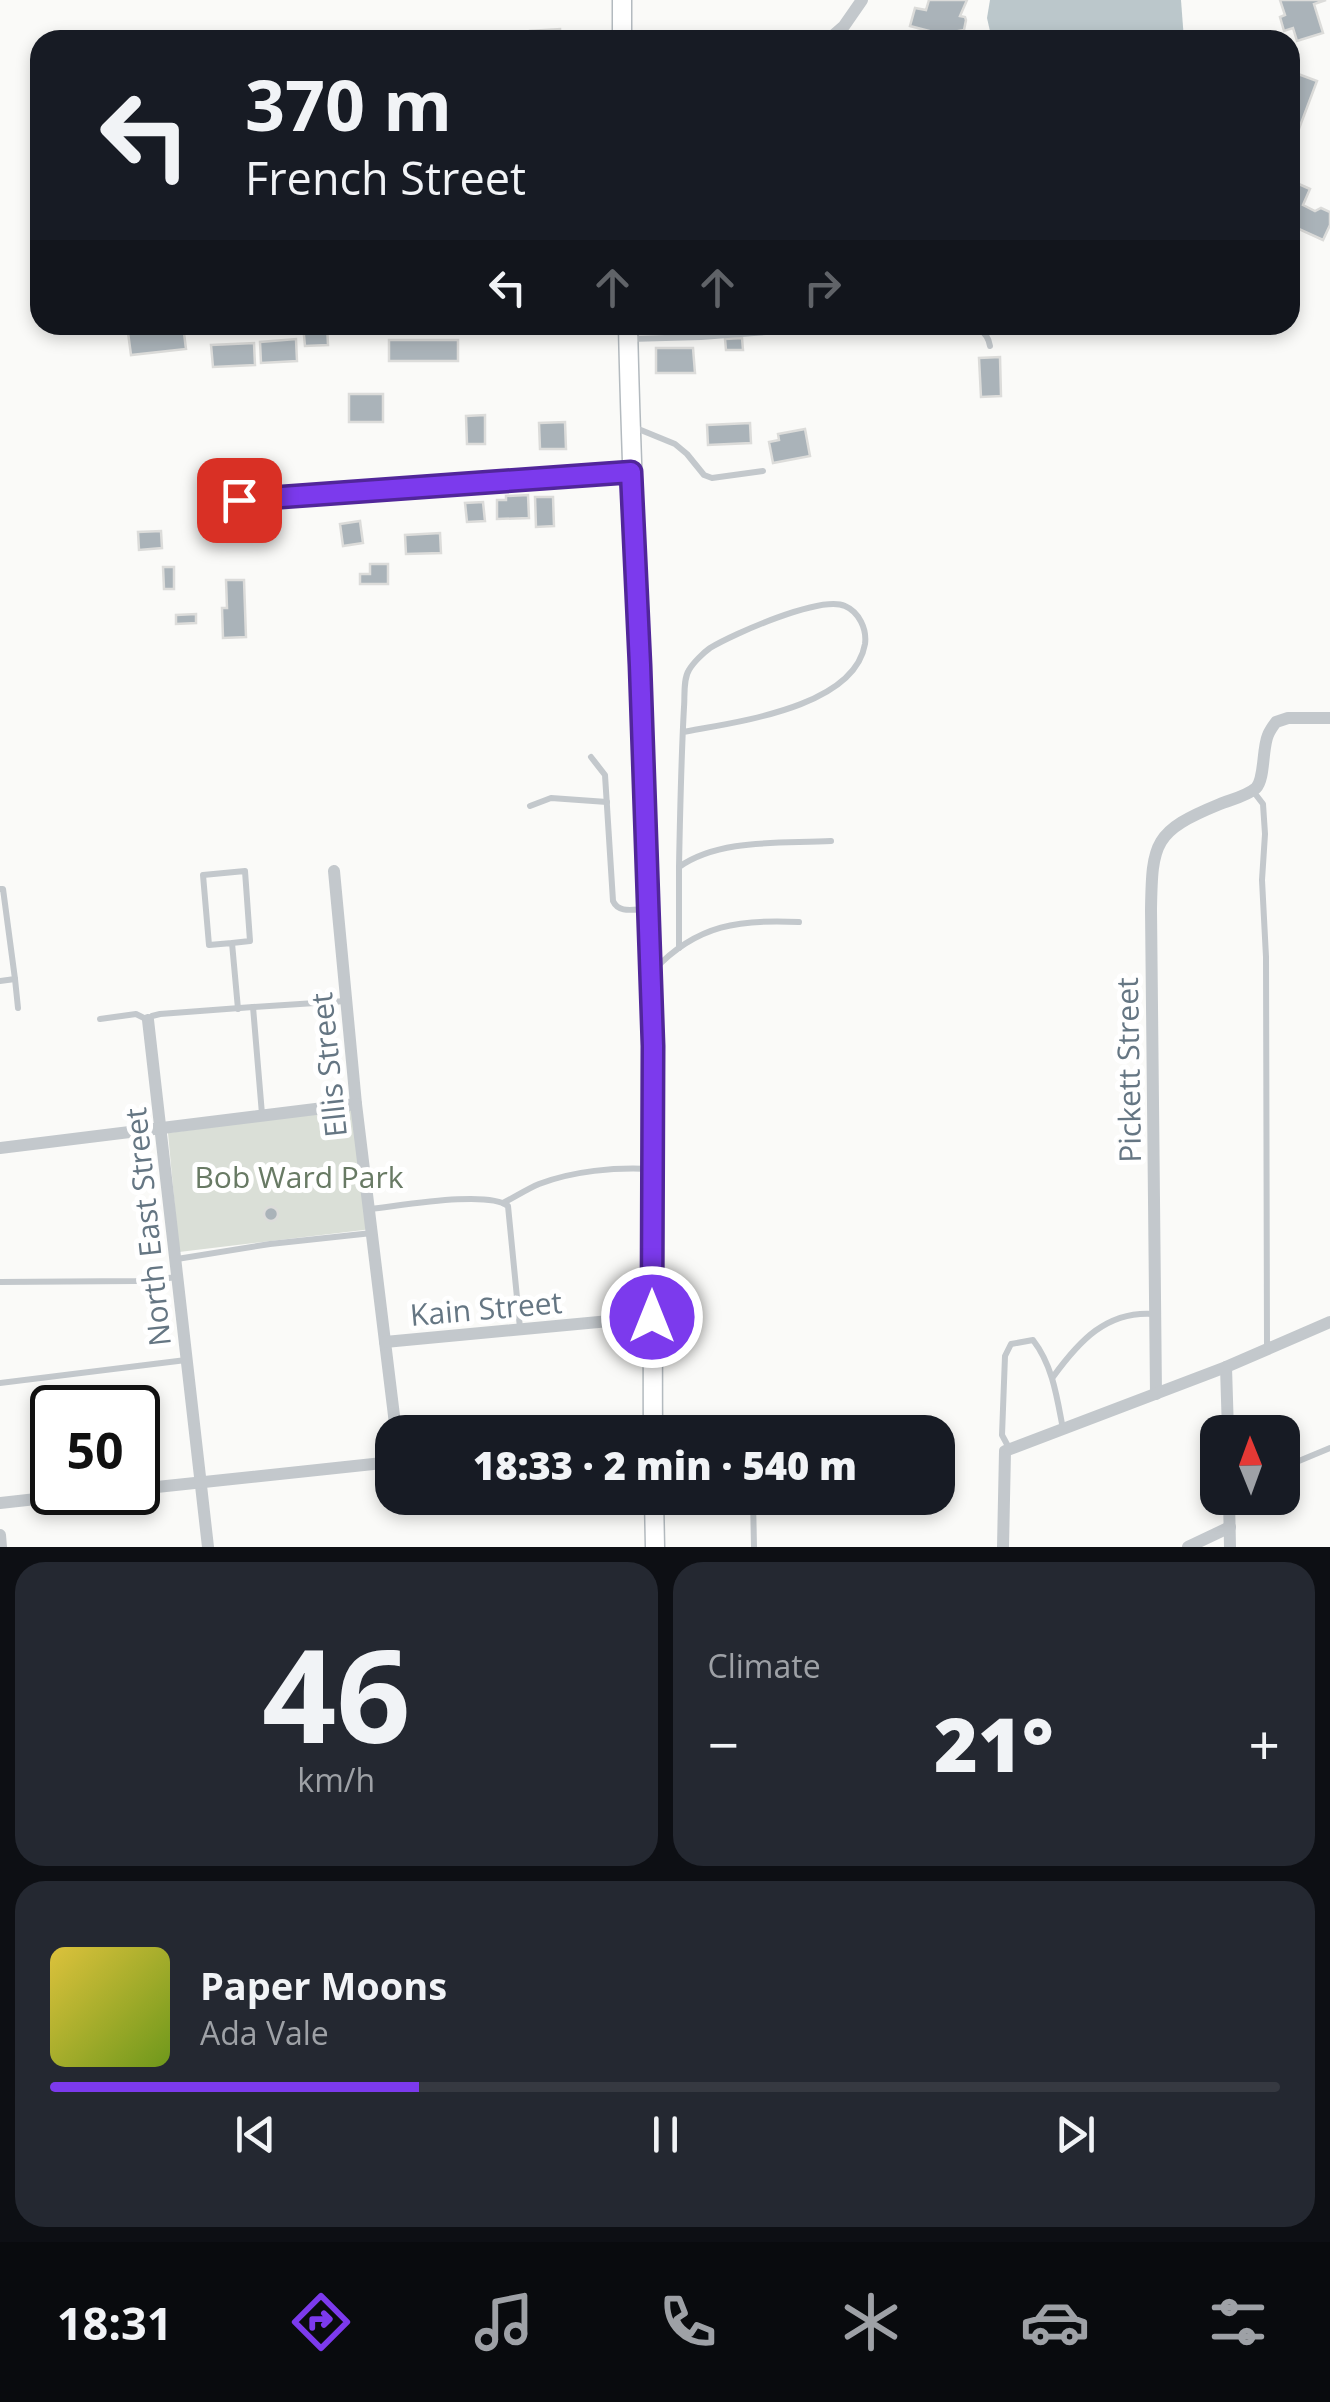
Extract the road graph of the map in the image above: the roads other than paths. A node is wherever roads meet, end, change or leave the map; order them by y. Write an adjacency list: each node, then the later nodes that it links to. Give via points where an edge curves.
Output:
1 (622, 0): 3 (main road)
2 (862, 0): 4 (street)
3 (622, 30)
4 (839, 30)
5 (628, 335): 10 (main road)
6 (664, 335): 7 (lane)
7 (734, 335)
8 (986, 335): 9 (lane)
9 (990, 346)
10 (630, 425): 11 (lane, via 675,444 712,478); 12 (main road)
11 (763, 470)
12 (631, 472): 13 (street); 24 (main road)
13 (239, 500)
14 (1330, 718): 17 (street, via 1276,722 1259,784)
15 (683, 732): 15 (lane, via 687,673 707,650 827,602 860,618 866,635 862,656 831,688 770,714); 21 (lane)
16 (592, 757): 18 (lane, via 605,775)
17 (1247, 793): 48 (street, Pickett Street, via 1168,830 1157,844 1151,910); 53 (lane, via 1262,804 1265,834)
18 (607, 802): 19 (lane, via 551,798); 24 (lane, via 613,901 620,909)
19 (530, 806)
20 (831, 841): 21 (lane, via 732,846)
21 (679, 868): 27 (lane)
22 (334, 872): 31 (street, Ellis Street)
23 (0, 889): 29 (lane)
24 (648, 908): 28 (main road)
25 (800, 922): 27 (lane, via 733,923)
26 (232, 942): 26 (lane, via 210,944 204,875 245,871 250,941); 34 (lane)
27 (679, 948): 28 (lane)
28 (650, 974): 41 (main road)
29 (15, 979): 30 (lane); 33 (lane)
30 (0, 981)
31 (346, 1002): 32 (lane); 37 (street, Ellis Street)
32 (253, 1007): 34 (lane); 38 (lane)
33 (18, 1008)
34 (238, 1009): 36 (lane)
35 (100, 1019): 36 (lane, via 136,1014)
36 (148, 1020): 39 (street, North East Street)
37 (356, 1104): 38 (street); 43 (street, Ellis Street)
38 (262, 1116): 39 (street)
39 (162, 1128): 40 (street); 45 (street, North East Street)
40 (0, 1148)
41 (652, 1169): 42 (lane, via 548,1181); 49 (main road)
42 (504, 1203): 43 (lane, via 478,1198); 51 (lane)
43 (369, 1210): 44 (street, Ellis Street)
44 (372, 1232): 45 (lane); 52 (street, Ellis Street)
45 (176, 1260): 46 (street, North East Street)
46 (179, 1277): 47 (lane); 54 (street, North East Street)
47 (0, 1282)
48 (1155, 1314): 56 (lane, via 1118,1317 1097,1328); 58 (street, Pickett Street)
49 (652, 1317): 51 (street, Kain Street); 60 (main road)
50 (1330, 1322): 53 (street)
51 (520, 1330): 52 (street, Kain Street)
52 (385, 1342): 59 (street, Ellis Street)
53 (1267, 1350): 55 (street)
54 (186, 1360): 57 (lane); 67 (street, North East Street)
55 (1226, 1367): 58 (street); 61 (street)
56 (1052, 1378): 62 (lane); 64 (lane, via 1033,1340 1011,1344 1002,1435)
57 (0, 1383)
58 (1156, 1394): 62 (street)
59 (394, 1415)
60 (653, 1415)
61 (1227, 1415)
62 (1062, 1429): 64 (street)
63 (1330, 1448): 65 (lane)
64 (1010, 1449): 80 (street, via 1004,1451)
65 (1300, 1460)
66 (375, 1464): 67 (street)
67 (199, 1482): 68 (street); 77 (street, North East Street)
68 (160, 1486)
69 (30, 1500): 70 (street)
70 (0, 1503)
71 (654, 1515): 78 (main road)
72 (753, 1515): 79 (lane)
73 (1230, 1515): 74 (street)
74 (1230, 1527): 81 (street); 82 (street)
75 (0, 1535): 76 (street)
76 (1, 1547)
77 (208, 1547)
78 (655, 1547)
79 (754, 1547)
80 (1003, 1547)
81 (1188, 1547)
82 (1230, 1547)

